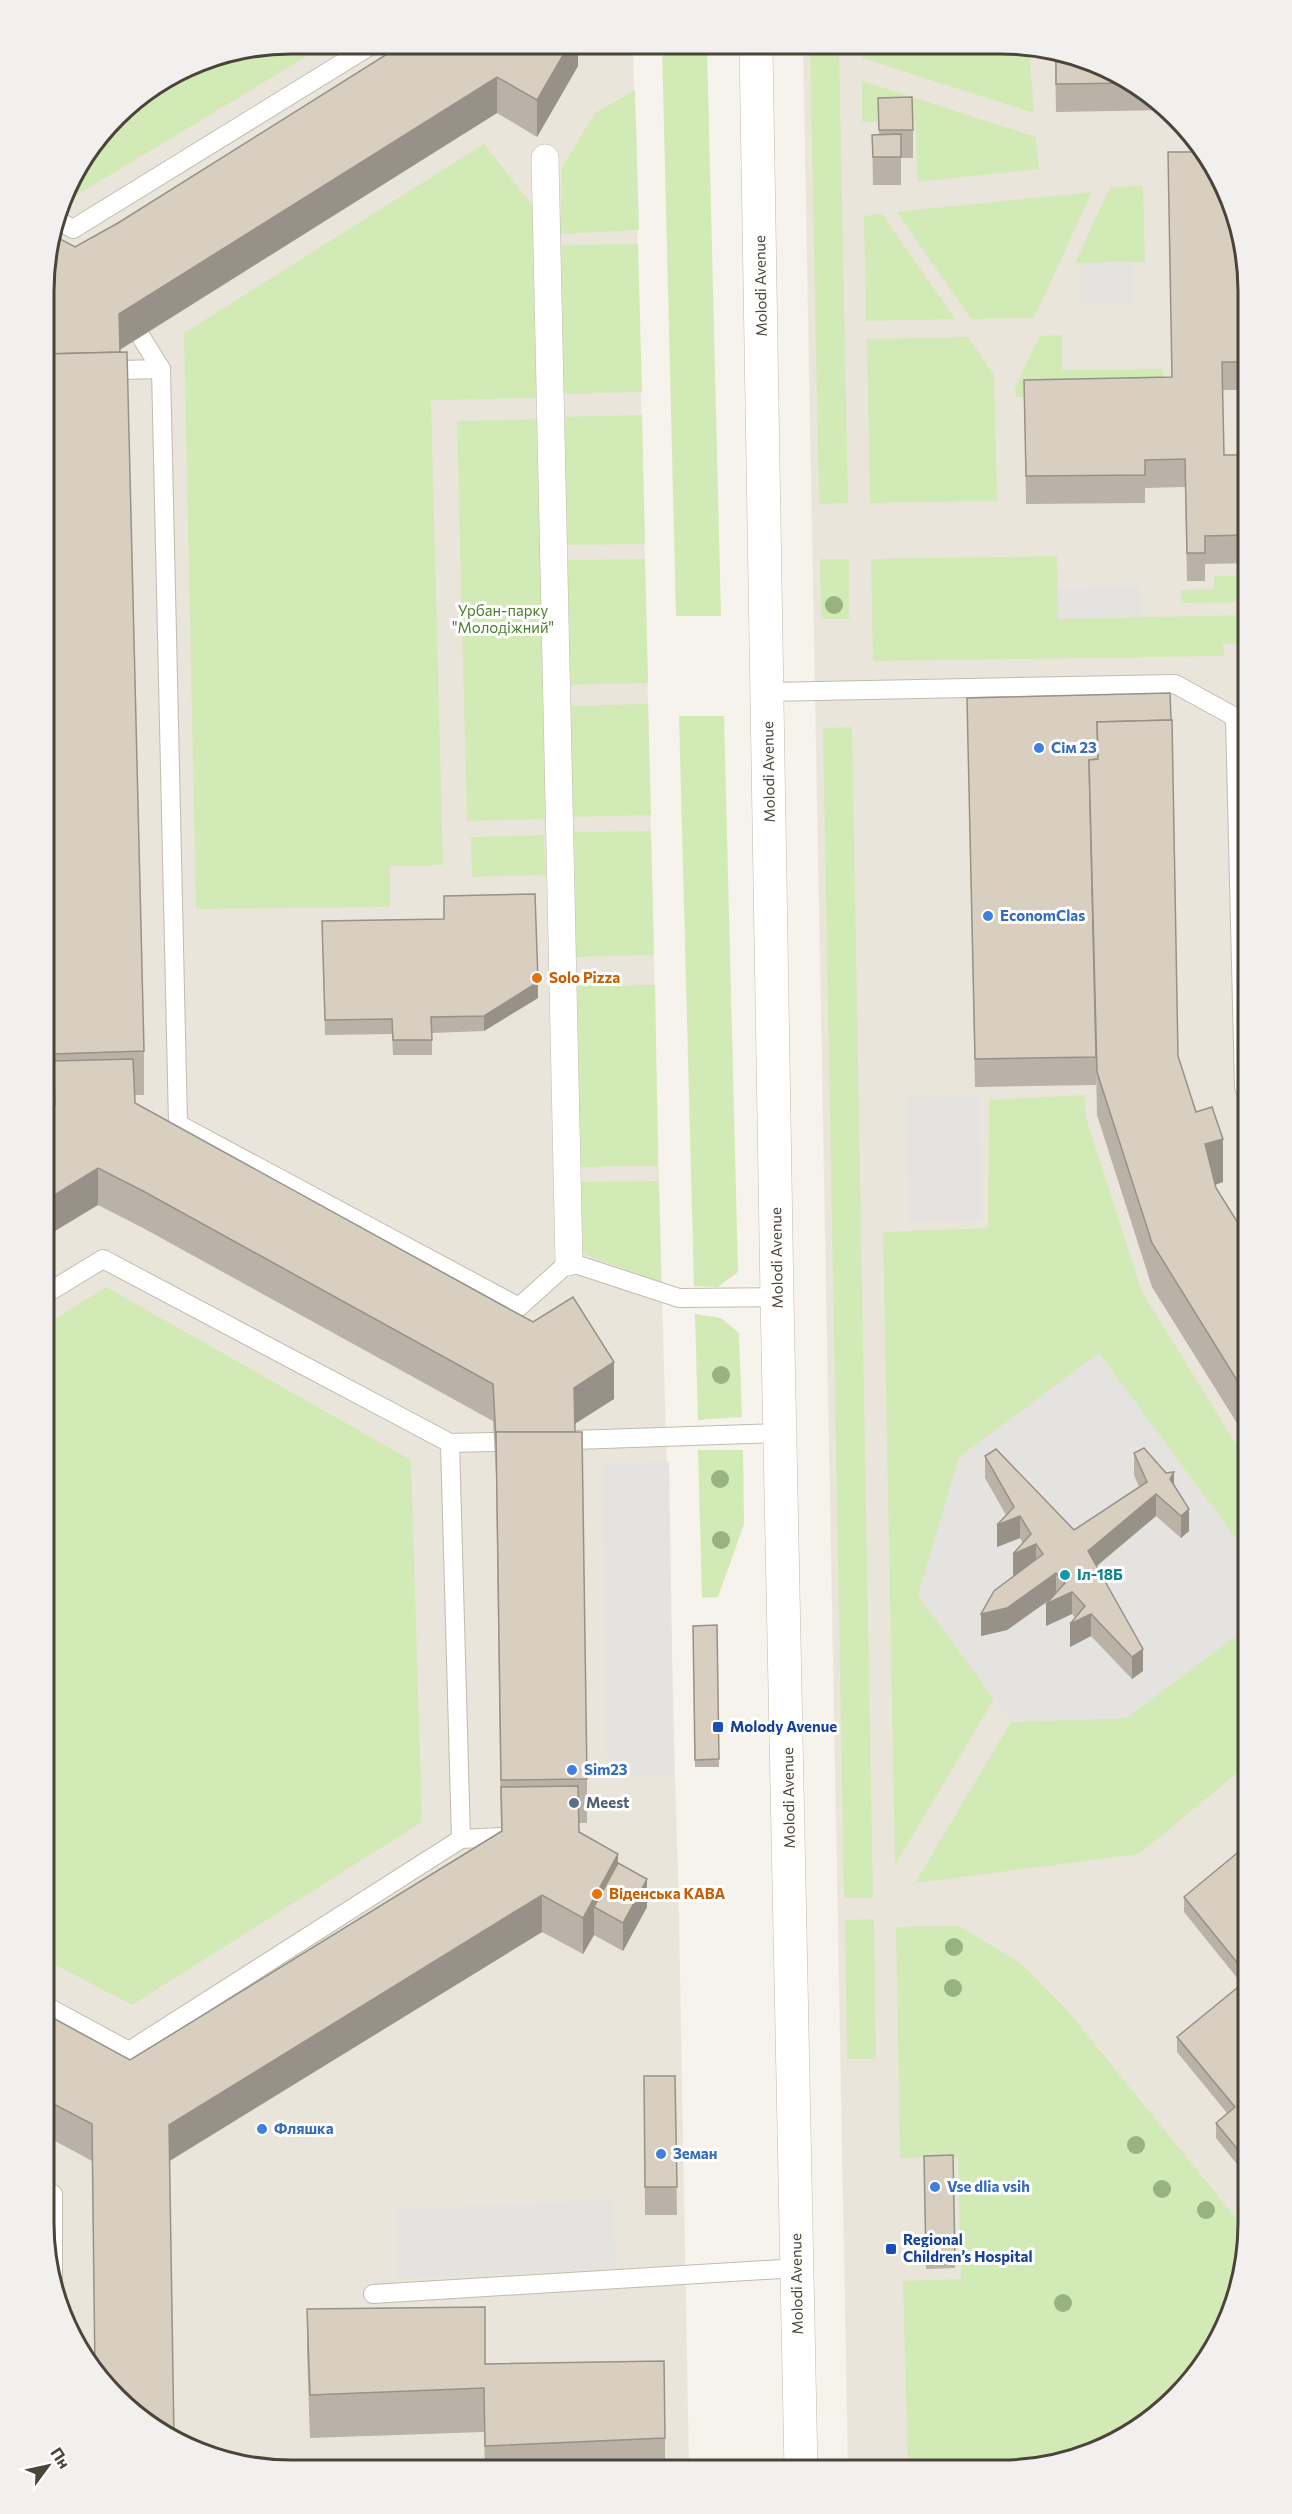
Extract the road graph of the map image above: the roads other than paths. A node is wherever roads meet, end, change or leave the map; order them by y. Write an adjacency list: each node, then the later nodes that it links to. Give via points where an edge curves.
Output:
1 (356, 54): 4 (lane)
2 (756, 54): 9 (street, Molodi Avenue)
3 (546, 158): 13 (street)
4 (65, 224): 5 (lane)
5 (83, 245)
6 (141, 337): 7 (lane)
7 (161, 369): 8 (lane); 12 (lane)
8 (119, 370)
9 (768, 692): 10 (lane, via 1175,684); 15 (street, Molodi Avenue)
10 (1238, 715)
11 (156, 1123): 12 (lane)
12 (178, 1124): 13 (lane, via 519,1308)
13 (569, 1262): 15 (lane, via 679,1298)
14 (54, 1289): 19 (lane, via 103,1259)
15 (777, 1297): 16 (street, Molodi Avenue)
16 (780, 1433): 17 (lane); 23 (street, Molodi Avenue)
17 (574, 1440)
18 (493, 1442): 19 (lane)
19 (450, 1443): 21 (lane)
20 (501, 1837): 21 (lane)
21 (461, 1839): 22 (lane, via 129,2052)
22 (54, 2010)
23 (797, 2268): 24 (lane); 25 (street, Molodi Avenue)
24 (374, 2294)
25 (801, 2460)

